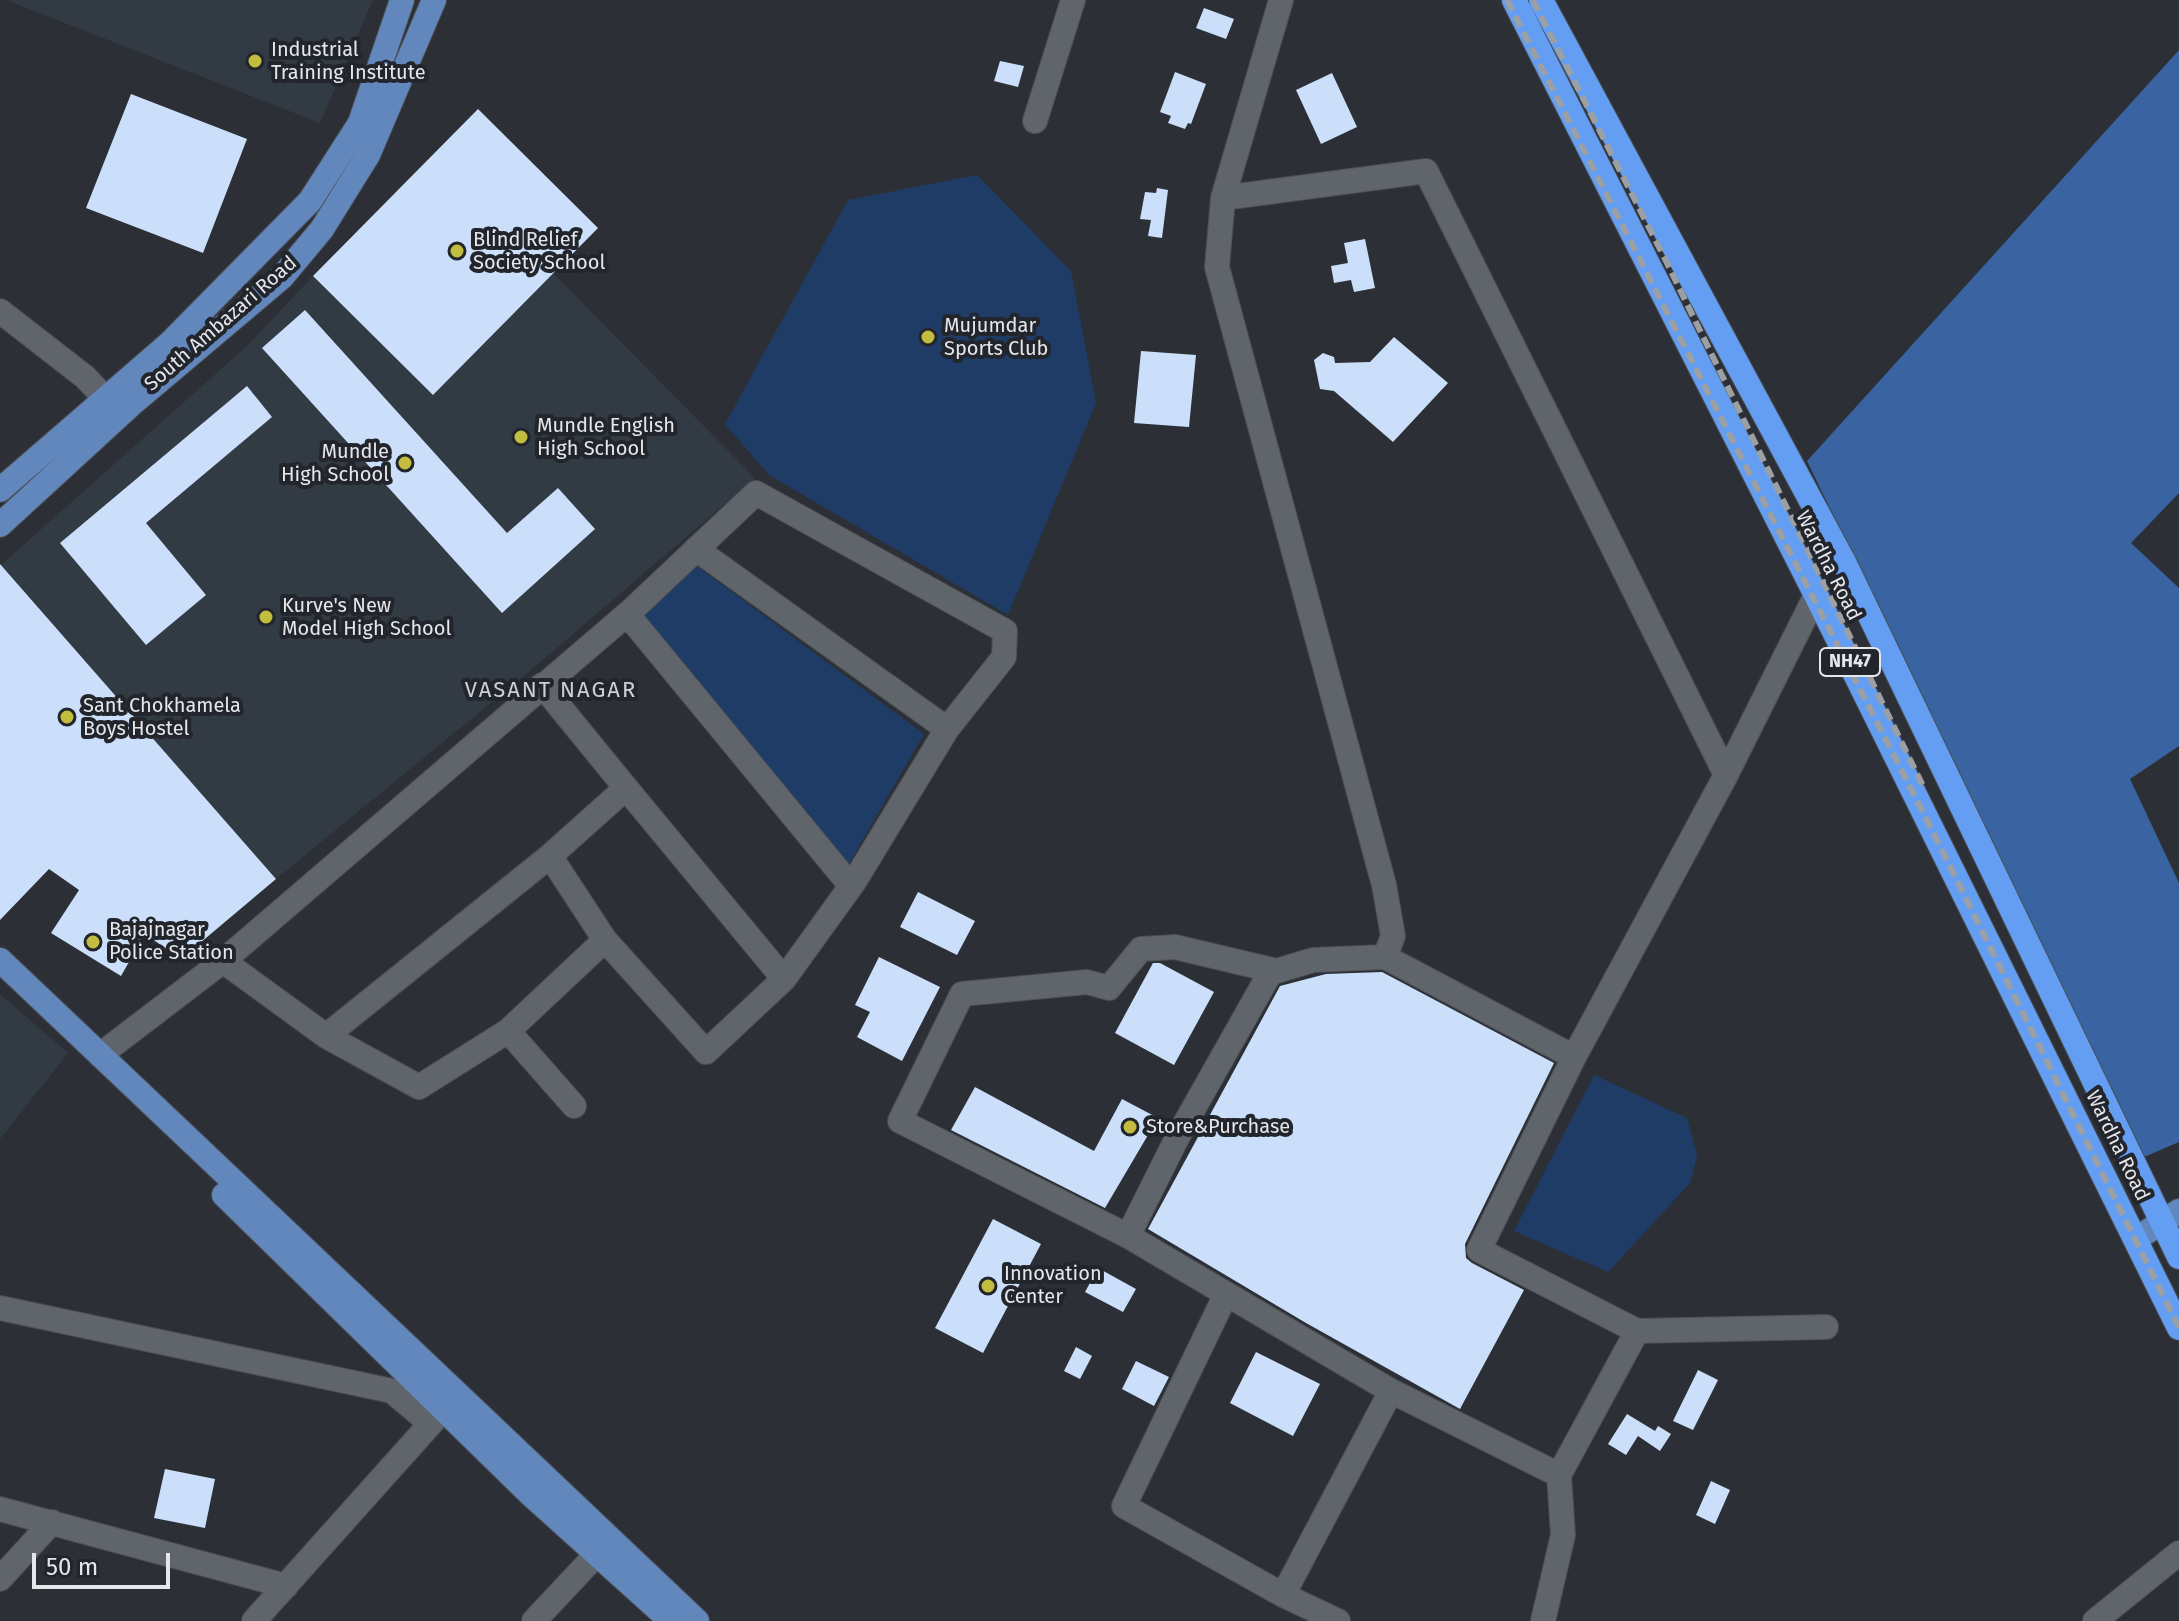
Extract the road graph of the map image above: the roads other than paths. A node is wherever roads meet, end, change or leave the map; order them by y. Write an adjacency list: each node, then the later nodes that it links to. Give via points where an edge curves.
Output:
1 (402, 0): 10 (main road, South Ambazari Road, via 360,123 310,201 171,342)
2 (434, 0): 12 (main road, South Ambazari Road, via 368,155 322,229 282,277)
3 (1073, 0): 7 (street)
4 (1281, 0): 8 (street)
5 (1514, 0): 14 (highway, Wardha Road / NH47)
6 (1541, 0): 34 (highway, Wardha Road / NH47, via 1844,562)
7 (1035, 121)
8 (1223, 198): 18 (street, via 1426,171); 23 (street, via 1217,267 1384,885 1393,936)
9 (0, 311): 10 (street)
10 (105, 398): 11 (main road, South Ambazari Road)
11 (0, 490)
12 (0, 525)
13 (696, 549): 15 (street); 17 (street); 17 (street, via 756,493 1005,631 1004,657)
14 (1816, 595): 18 (street); 36 (highway, Wardha Road / NH47)
15 (627, 614): 16 (street); 21 (street)
16 (542, 685): 19 (street); 25 (street)
17 (947, 729): 21 (street)
18 (1726, 775): 32 (street)
19 (626, 788): 20 (street); 27 (street)
20 (550, 856): 22 (street); 30 (street)
21 (851, 886): 27 (street)
22 (605, 940): 27 (street, via 706,1052); 29 (street)
23 (1385, 957): 26 (street, via 1313,960); 32 (street)
24 (0, 960): 31 (main road)
25 (223, 961): 30 (street); 31 (street)
26 (1272, 970): 35 (street); 35 (street, via 1175,947 1141,949 1109,988 1087,982 962,994 900,1121)
27 (784, 979)
28 (0, 982): 43 (main road)
29 (508, 1031): 30 (street, via 419,1087); 33 (street)
30 (326, 1036)
31 (100, 1055): 43 (main road)
32 (1574, 1057): 41 (street, via 1479,1250)
33 (574, 1106)
34 (2174, 1232): 36 (main road)
35 (1128, 1236): 37 (street)
36 (2139, 1247): 40 (highway, Wardha Road / NH47)
37 (1226, 1294): 42 (street); 51 (street, via 1124,1506)
38 (0, 1308): 43 (street, via 392,1391)
39 (1826, 1327): 41 (street)
40 (2179, 1328)
41 (1637, 1331): 44 (street)
42 (1391, 1391): 44 (street); 51 (street)
43 (444, 1409): 47 (main road); 50 (street)
44 (1559, 1475): 57 (street, via 1563,1535)
45 (0, 1509): 46 (street)
46 (52, 1522): 49 (street); 50 (street)
47 (604, 1546): 53 (street); 54 (main road); 55 (main road)
48 (2179, 1553): 58 (street)
49 (0, 1579)
50 (286, 1586): 52 (street)
51 (1283, 1595): 56 (street)
52 (268, 1616)
53 (534, 1621)
54 (671, 1621)
55 (697, 1621)
56 (1338, 1621)
57 (1543, 1621)
58 (2095, 1621)

